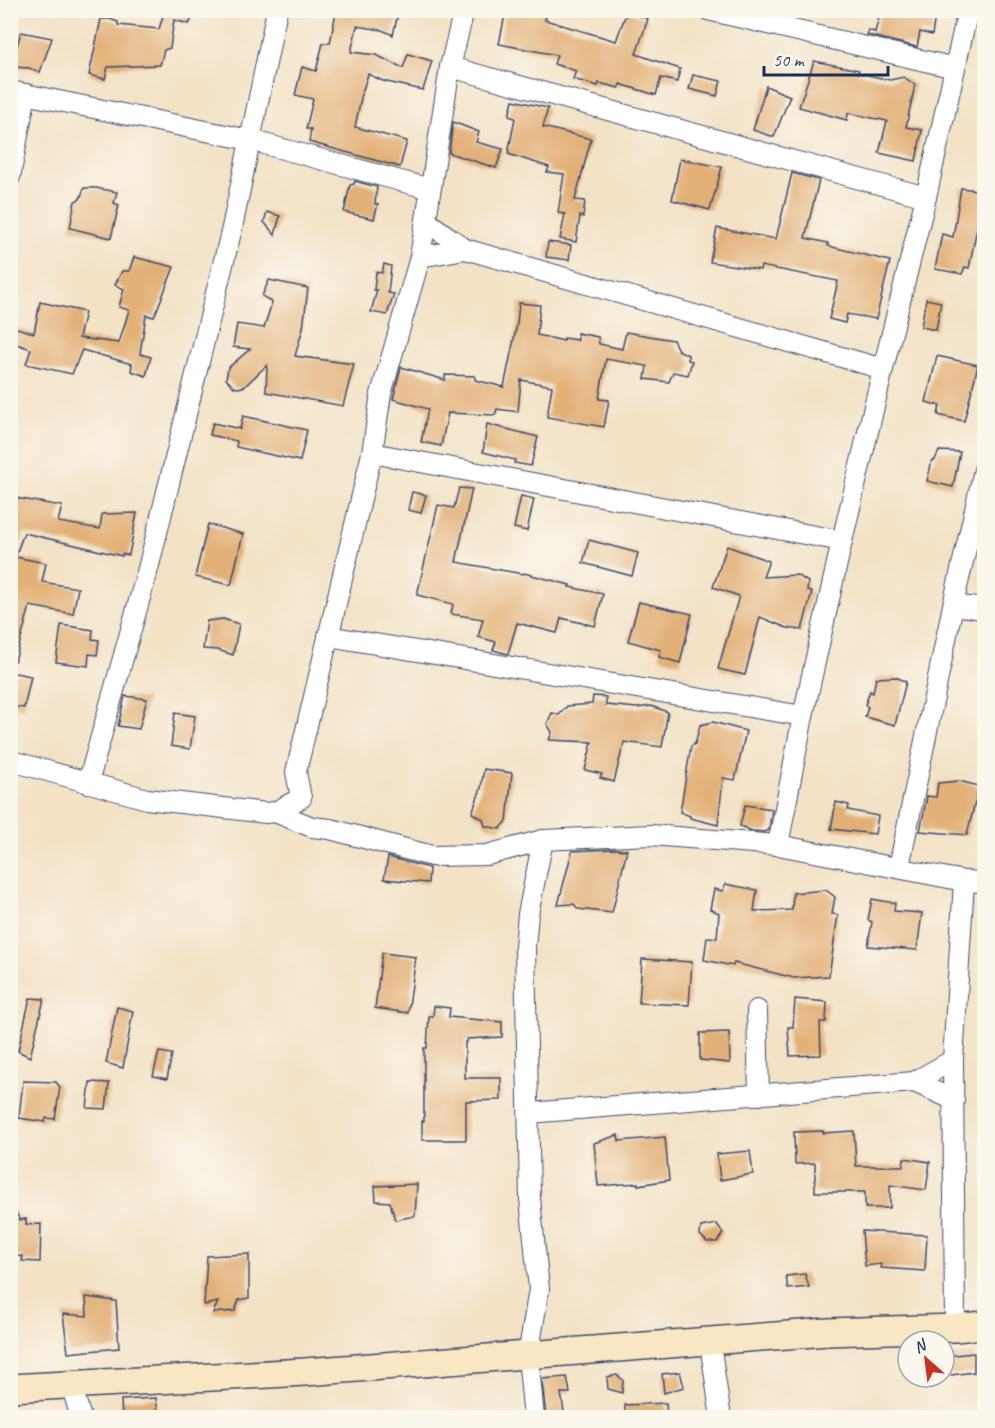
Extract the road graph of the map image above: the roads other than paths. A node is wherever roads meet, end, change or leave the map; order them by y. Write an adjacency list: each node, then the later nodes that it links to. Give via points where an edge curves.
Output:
1 (277, 10): 8 (street)
2 (464, 10): 5 (street)
3 (708, 10): 6 (street)
4 (968, 10): 6 (street)
5 (450, 67): 10 (street); 11 (street)
6 (955, 68): 11 (street)
7 (18, 93): 8 (street); 9 (street)
8 (250, 140): 10 (street); 24 (street, via 148,569)
9 (10, 177)
10 (429, 189): 12 (street)
11 (926, 197): 15 (street)
12 (426, 221): 13 (street); 14 (street)
13 (465, 249): 14 (street); 15 (street)
14 (420, 257): 16 (street, via 381,394)
15 (883, 369): 18 (street)
16 (372, 453): 18 (street); 21 (street)
17 (984, 470): 19 (street)
18 (842, 541): 22 (street)
19 (953, 604): 20 (street); 30 (street)
20 (984, 609)
21 (328, 636): 22 (street); 25 (street, via 296,772)
22 (803, 716): 29 (street)
23 (10, 763): 24 (street)
24 (88, 783): 26 (street, via 147,799)
25 (301, 798): 26 (street); 27 (street)
26 (274, 812): 27 (street)
27 (330, 830): 28 (street, via 432,856 487,855)
28 (543, 840): 29 (street, via 651,836); 38 (street, via 525,947)
29 (778, 845): 30 (street)
30 (899, 867): 31 (street)
31 (964, 881): 32 (street); 34 (street)
32 (984, 882)
33 (758, 1010): 36 (street)
34 (954, 1060): 35 (street); 37 (street)
35 (914, 1082): 36 (street); 37 (street)
36 (759, 1095): 38 (street)
37 (954, 1100): 40 (street)
38 (529, 1113): 42 (street, via 530,1199 539,1289)
39 (984, 1325): 40 (street)
40 (955, 1328): 41 (street, via 827,1332)
41 (710, 1343): 42 (street); 47 (street)
42 (528, 1356): 43 (street); 46 (street)
43 (71, 1384): 44 (street); 45 (street)
44 (10, 1388)
45 (81, 1418)
46 (534, 1418)
47 (721, 1418)

